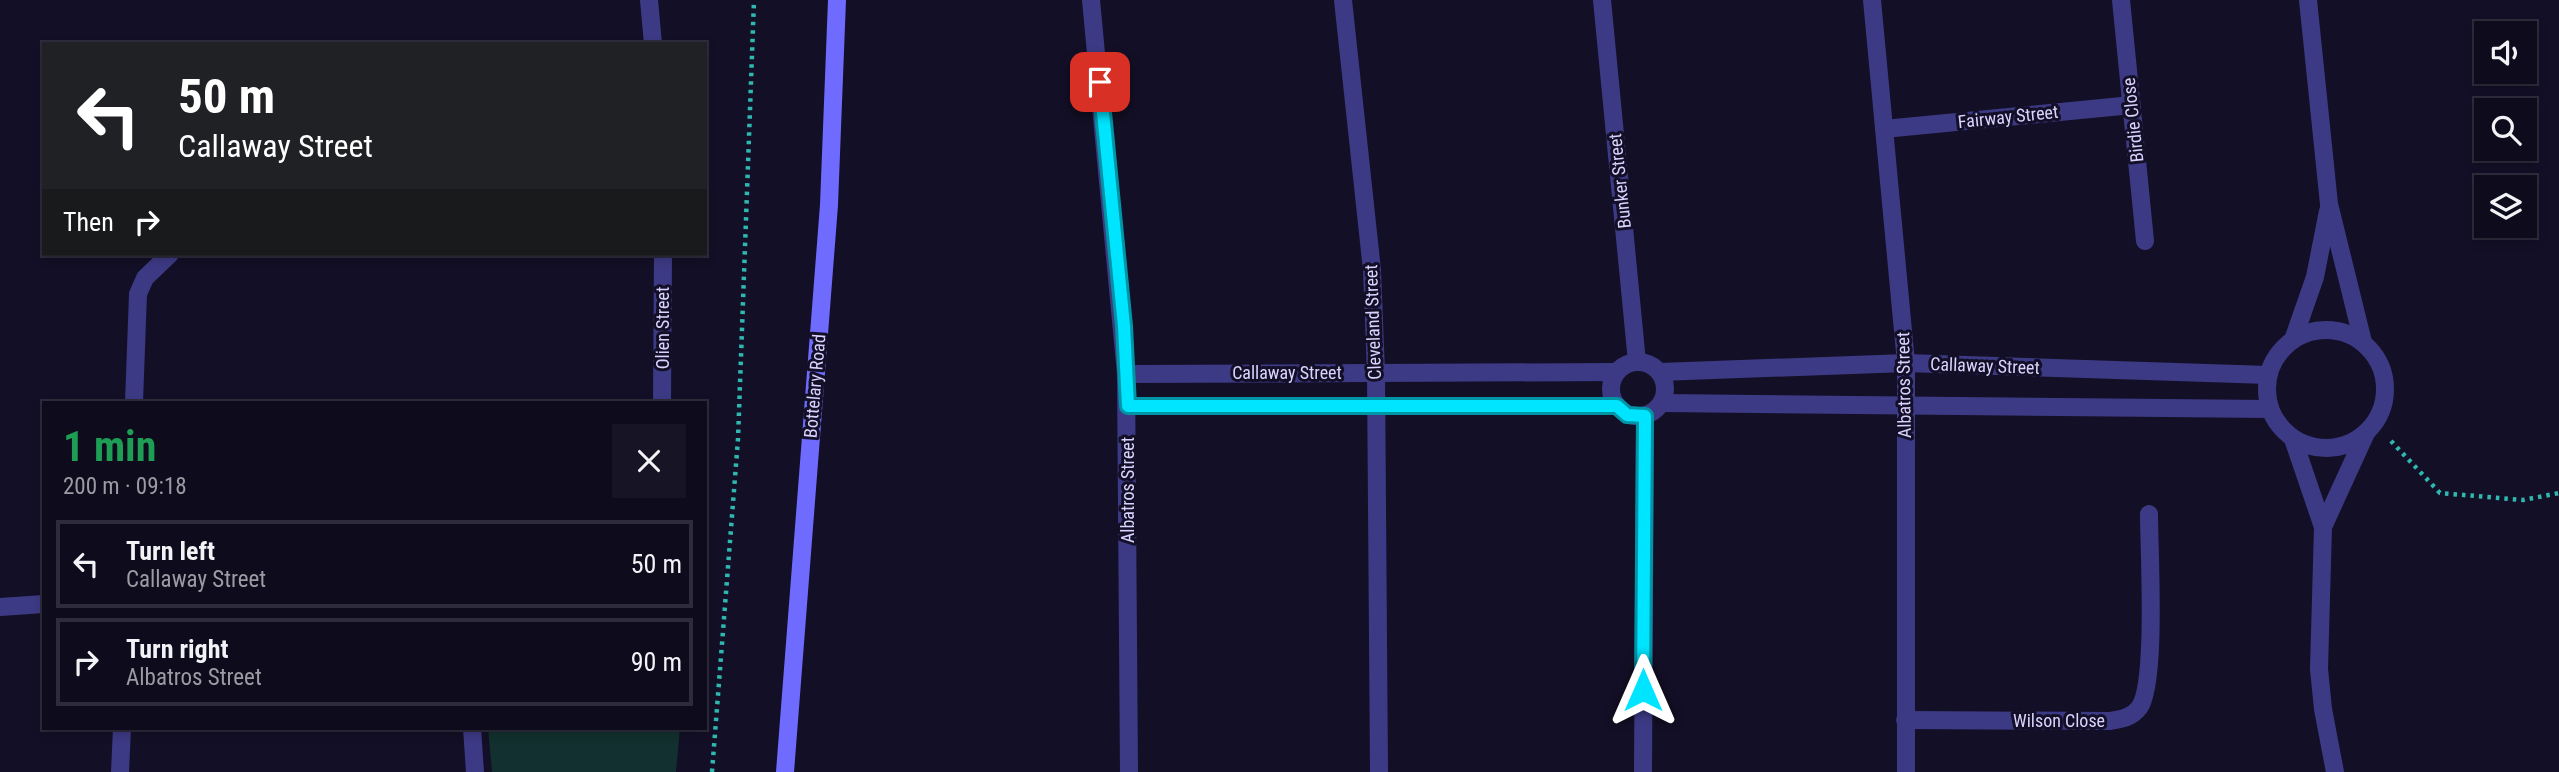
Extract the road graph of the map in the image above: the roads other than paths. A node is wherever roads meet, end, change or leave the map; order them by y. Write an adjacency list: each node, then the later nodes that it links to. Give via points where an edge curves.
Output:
1 (649, 0): 9 (street)
2 (837, 0): 45 (main road, Bottelary Road, via 830,205)
3 (1091, 0): 23 (street, Albatros Street)
4 (1343, 0): 22 (street, Cleveland Street, via 1372,270)
5 (1602, 0): 18 (street, Bunker Street)
6 (1872, 0): 11 (street, Albatros Street)
7 (2121, 0): 10 (street, Birdie Close)
8 (2308, 0): 12 (street)
9 (653, 42)
10 (2132, 105): 11 (street, Fairway Street); 13 (street, Birdie Close)
11 (1884, 129): 19 (street, Albatros Street)
12 (2329, 204): 16 (street, via 2315,277); 17 (street)
13 (2145, 240)
14 (168, 256): 25 (street, via 145,278 138,294)
15 (663, 256): 26 (street, Olien Street)
16 (2293, 340): 17 (street, via 2321,330 2351,334); 24 (street, via 2273,361)
17 (2363, 342): 34 (street, via 2381,366 2385,380 2386,396)
18 (1637, 362): 20 (street); 21 (street)
19 (1906, 363): 21 (street, Callaway Street); 24 (street, Callaway Street); 28 (street, Albatros Street)
20 (1617, 372): 22 (street, Callaway Street); 30 (street, via 1611,385)
21 (1660, 372): 27 (street, via 1666,389)
22 (1376, 373): 23 (street, Callaway Street); 31 (street, Cleveland Street)
23 (1126, 374): 29 (street, Albatros Street)
24 (2268, 375): 32 (street)
25 (134, 401)
26 (662, 401)
27 (1661, 403): 28 (street); 33 (street)
28 (1905, 403): 32 (street); 40 (street, Albatros Street)
29 (1128, 406): 31 (street, Callaway Street); 46 (street, Albatros Street)
30 (1617, 406): 31 (street, Callaway Street); 33 (street, via 1627,415)
31 (1376, 407): 47 (street, Cleveland Street)
32 (2270, 409): 35 (street, via 2279,426)
33 (1645, 416): 48 (street)
34 (2371, 428): 35 (street, via 2338,448 2308,446); 37 (street)
35 (2294, 439): 37 (street)
36 (2149, 514): 40 (street, Wilson Close, via 2149,669 2140,707 2127,718 2110,722)
37 (2323, 527): 50 (street, via 2319,669)
38 (42, 604): 39 (street)
39 (0, 607)
40 (1905, 720): 49 (street, Albatros Street)
41 (122, 730): 43 (street)
42 (472, 730): 44 (street)
43 (120, 772)
44 (475, 772)
45 (785, 772)
46 (1129, 772)
47 (1379, 772)
48 (1643, 772)
49 (1906, 772)
50 (2335, 772)

